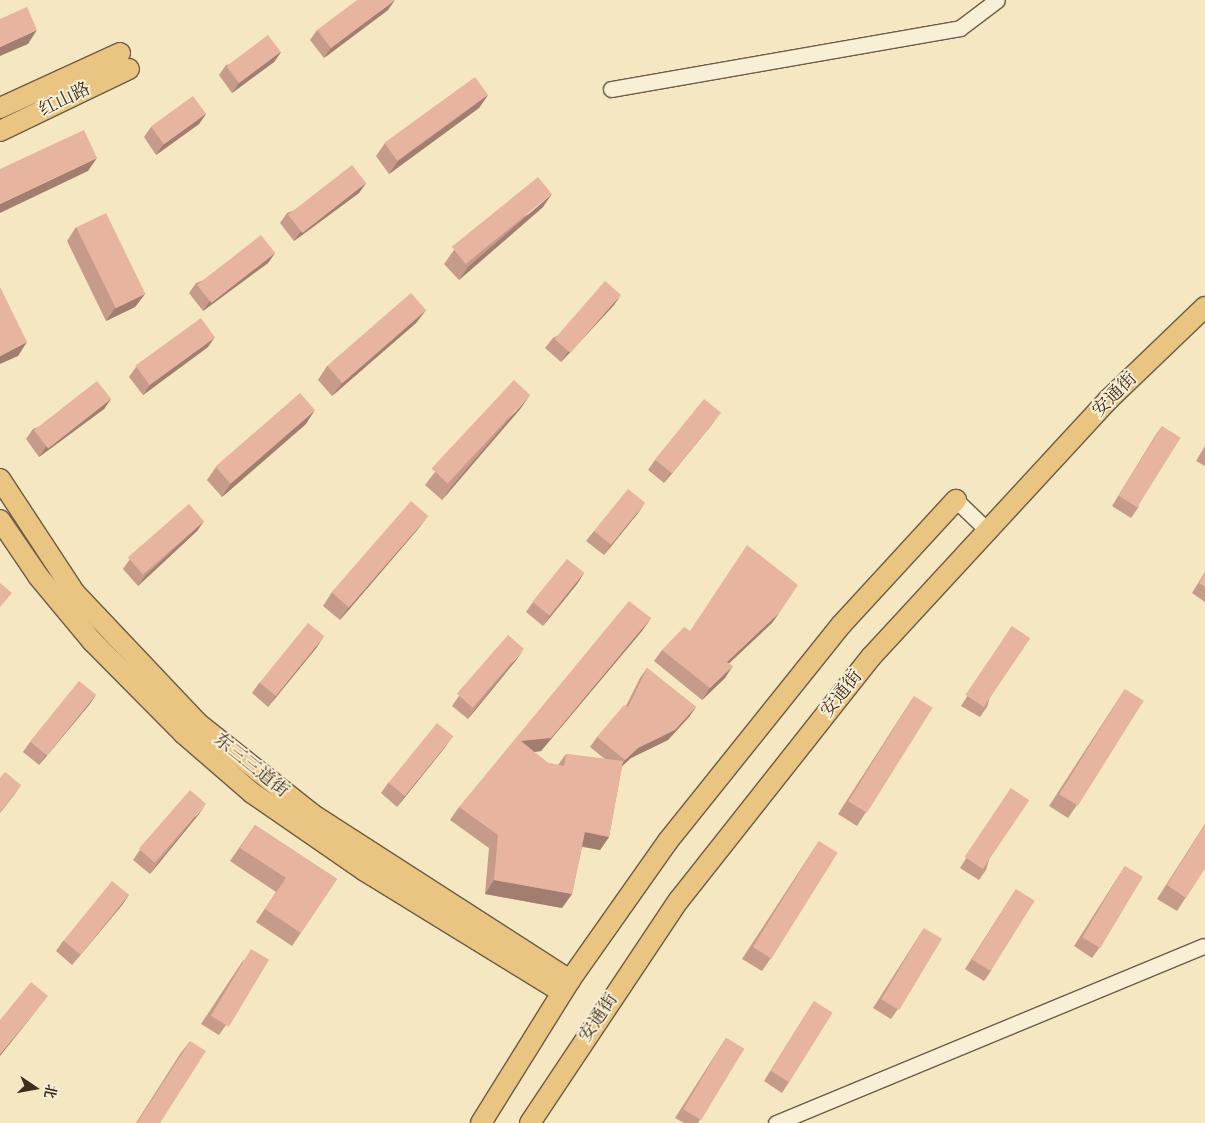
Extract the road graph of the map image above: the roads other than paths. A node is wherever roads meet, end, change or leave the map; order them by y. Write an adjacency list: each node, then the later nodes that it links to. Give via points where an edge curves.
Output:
1 (997, 0): 2 (street, via 960,28)
2 (611, 89)
3 (0, 108): 4 (main road, 红山路, via 124,61)
4 (0, 131)
5 (1205, 307): 9 (main road, 安通街, via 1109,399)
6 (0, 479): 11 (main road, 东三三道街, via 75,594 199,724 312,814)
7 (956, 500): 9 (street); 11 (main road, via 885,573 719,775)
8 (0, 520): 11 (main road, 东三三道街, via 38,576 92,641 184,734 252,793 365,871)
9 (987, 530): 13 (main road, 安通街, via 872,657 748,809 674,909)
10 (1203, 946): 14 (street)
11 (566, 986): 12 (main road)
12 (481, 1123)
13 (530, 1123)
14 (776, 1123)

